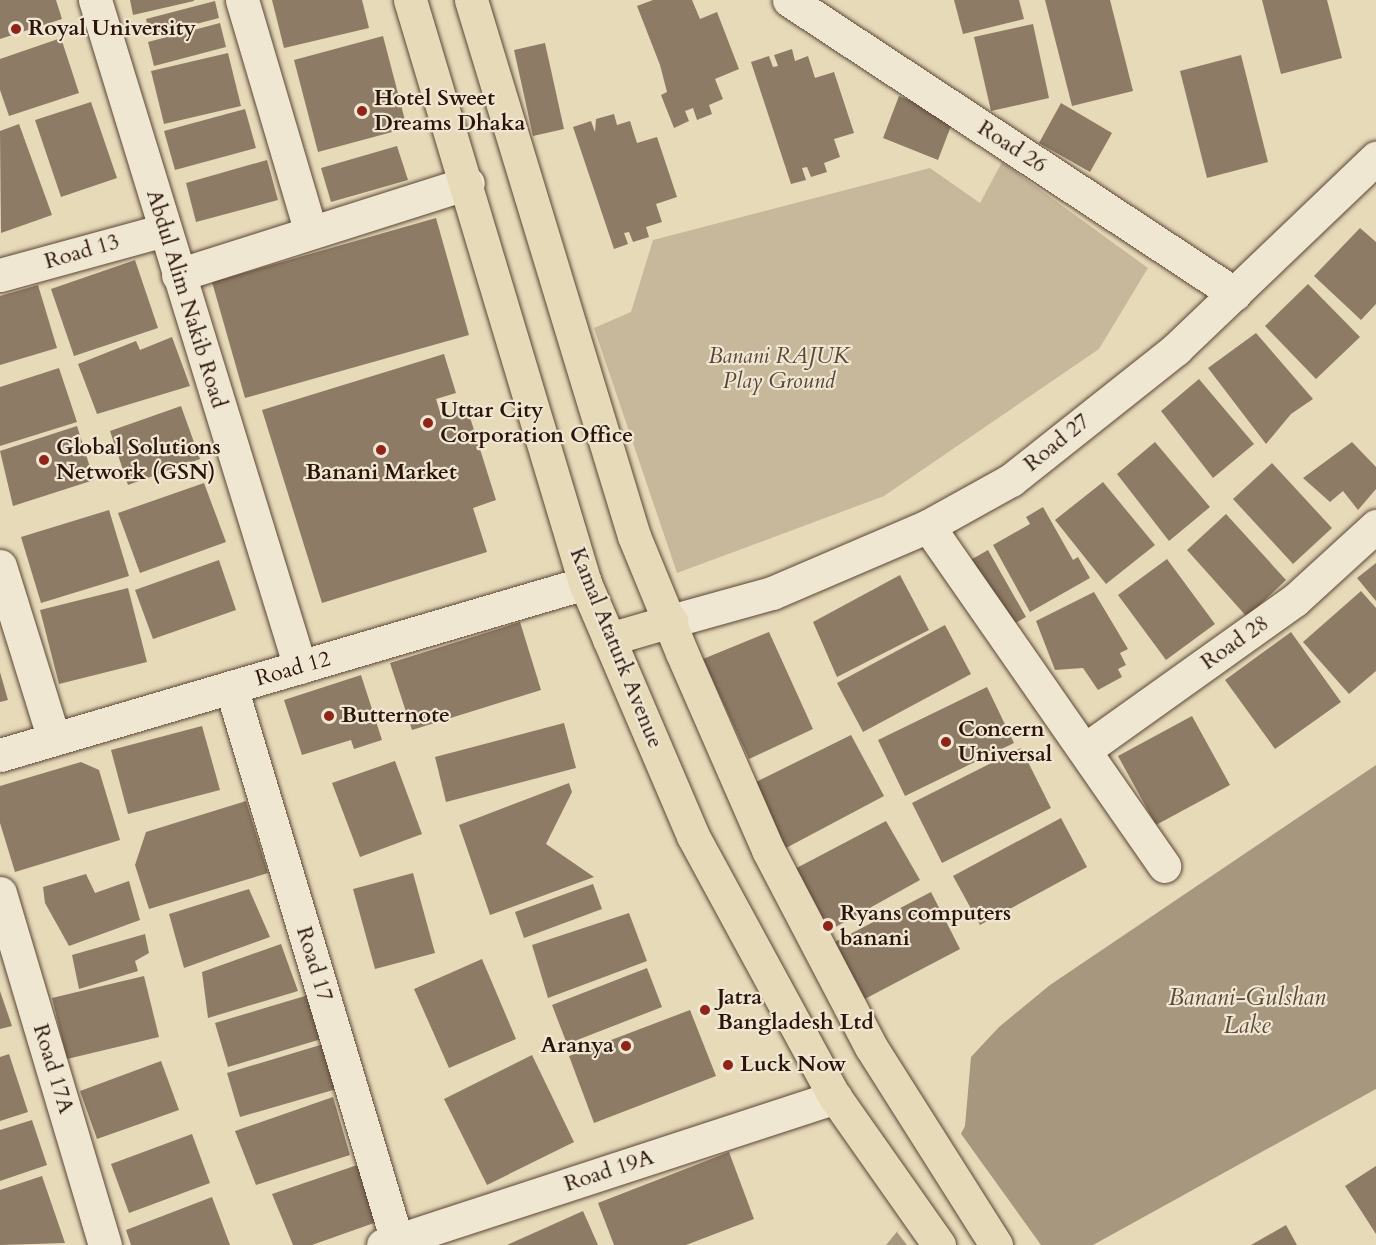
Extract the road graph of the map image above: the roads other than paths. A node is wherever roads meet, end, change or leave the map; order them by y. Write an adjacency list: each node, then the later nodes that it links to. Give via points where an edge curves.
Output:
1 (94, 0): 9 (street, Abdul Alim Nakib Road)
2 (242, 0): 8 (street)
3 (410, 0): 7 (main road, Kamal Ataturk Avenue)
4 (471, 0): 17 (main road, via 634,536)
5 (789, 0): 12 (street, Road 26)
6 (1376, 158): 12 (street, Road 27)
7 (468, 183): 8 (street); 16 (main road, Kamal Ataturk Avenue)
8 (310, 229): 11 (street)
9 (164, 230): 10 (street, Road 13); 11 (street, Abdul Alim Nakib Road)
10 (0, 275)
11 (178, 275): 19 (street, Abdul Alim Nakib Road)
12 (1235, 294): 13 (street, Road 27, via 1011,480)
13 (928, 526): 17 (street, Road 27, via 772,593); 22 (street)
14 (1376, 526): 22 (street, Road 28, via 1295,600)
15 (0, 566): 21 (street)
16 (585, 583): 18 (main road, Kamal Ataturk Avenue); 19 (street, Road 12)
17 (671, 621): 18 (main road); 30 (main road, via 768,850 882,1065)
18 (609, 639): 26 (main road, Kamal Ataturk Avenue, via 693,837)
19 (300, 667): 20 (street, Road 12)
20 (231, 687): 21 (street, Road 12); 27 (street, Road 17)
21 (54, 739): 23 (street, Road 12)
22 (1086, 750): 24 (street)
23 (0, 755)
24 (1164, 866)
25 (0, 893): 28 (street, Road 17A)
26 (835, 1097): 27 (street, Road 19A); 29 (main road, Kamal Ataturk Avenue)
27 (390, 1243)
28 (105, 1245)
29 (939, 1245)
30 (996, 1245)

